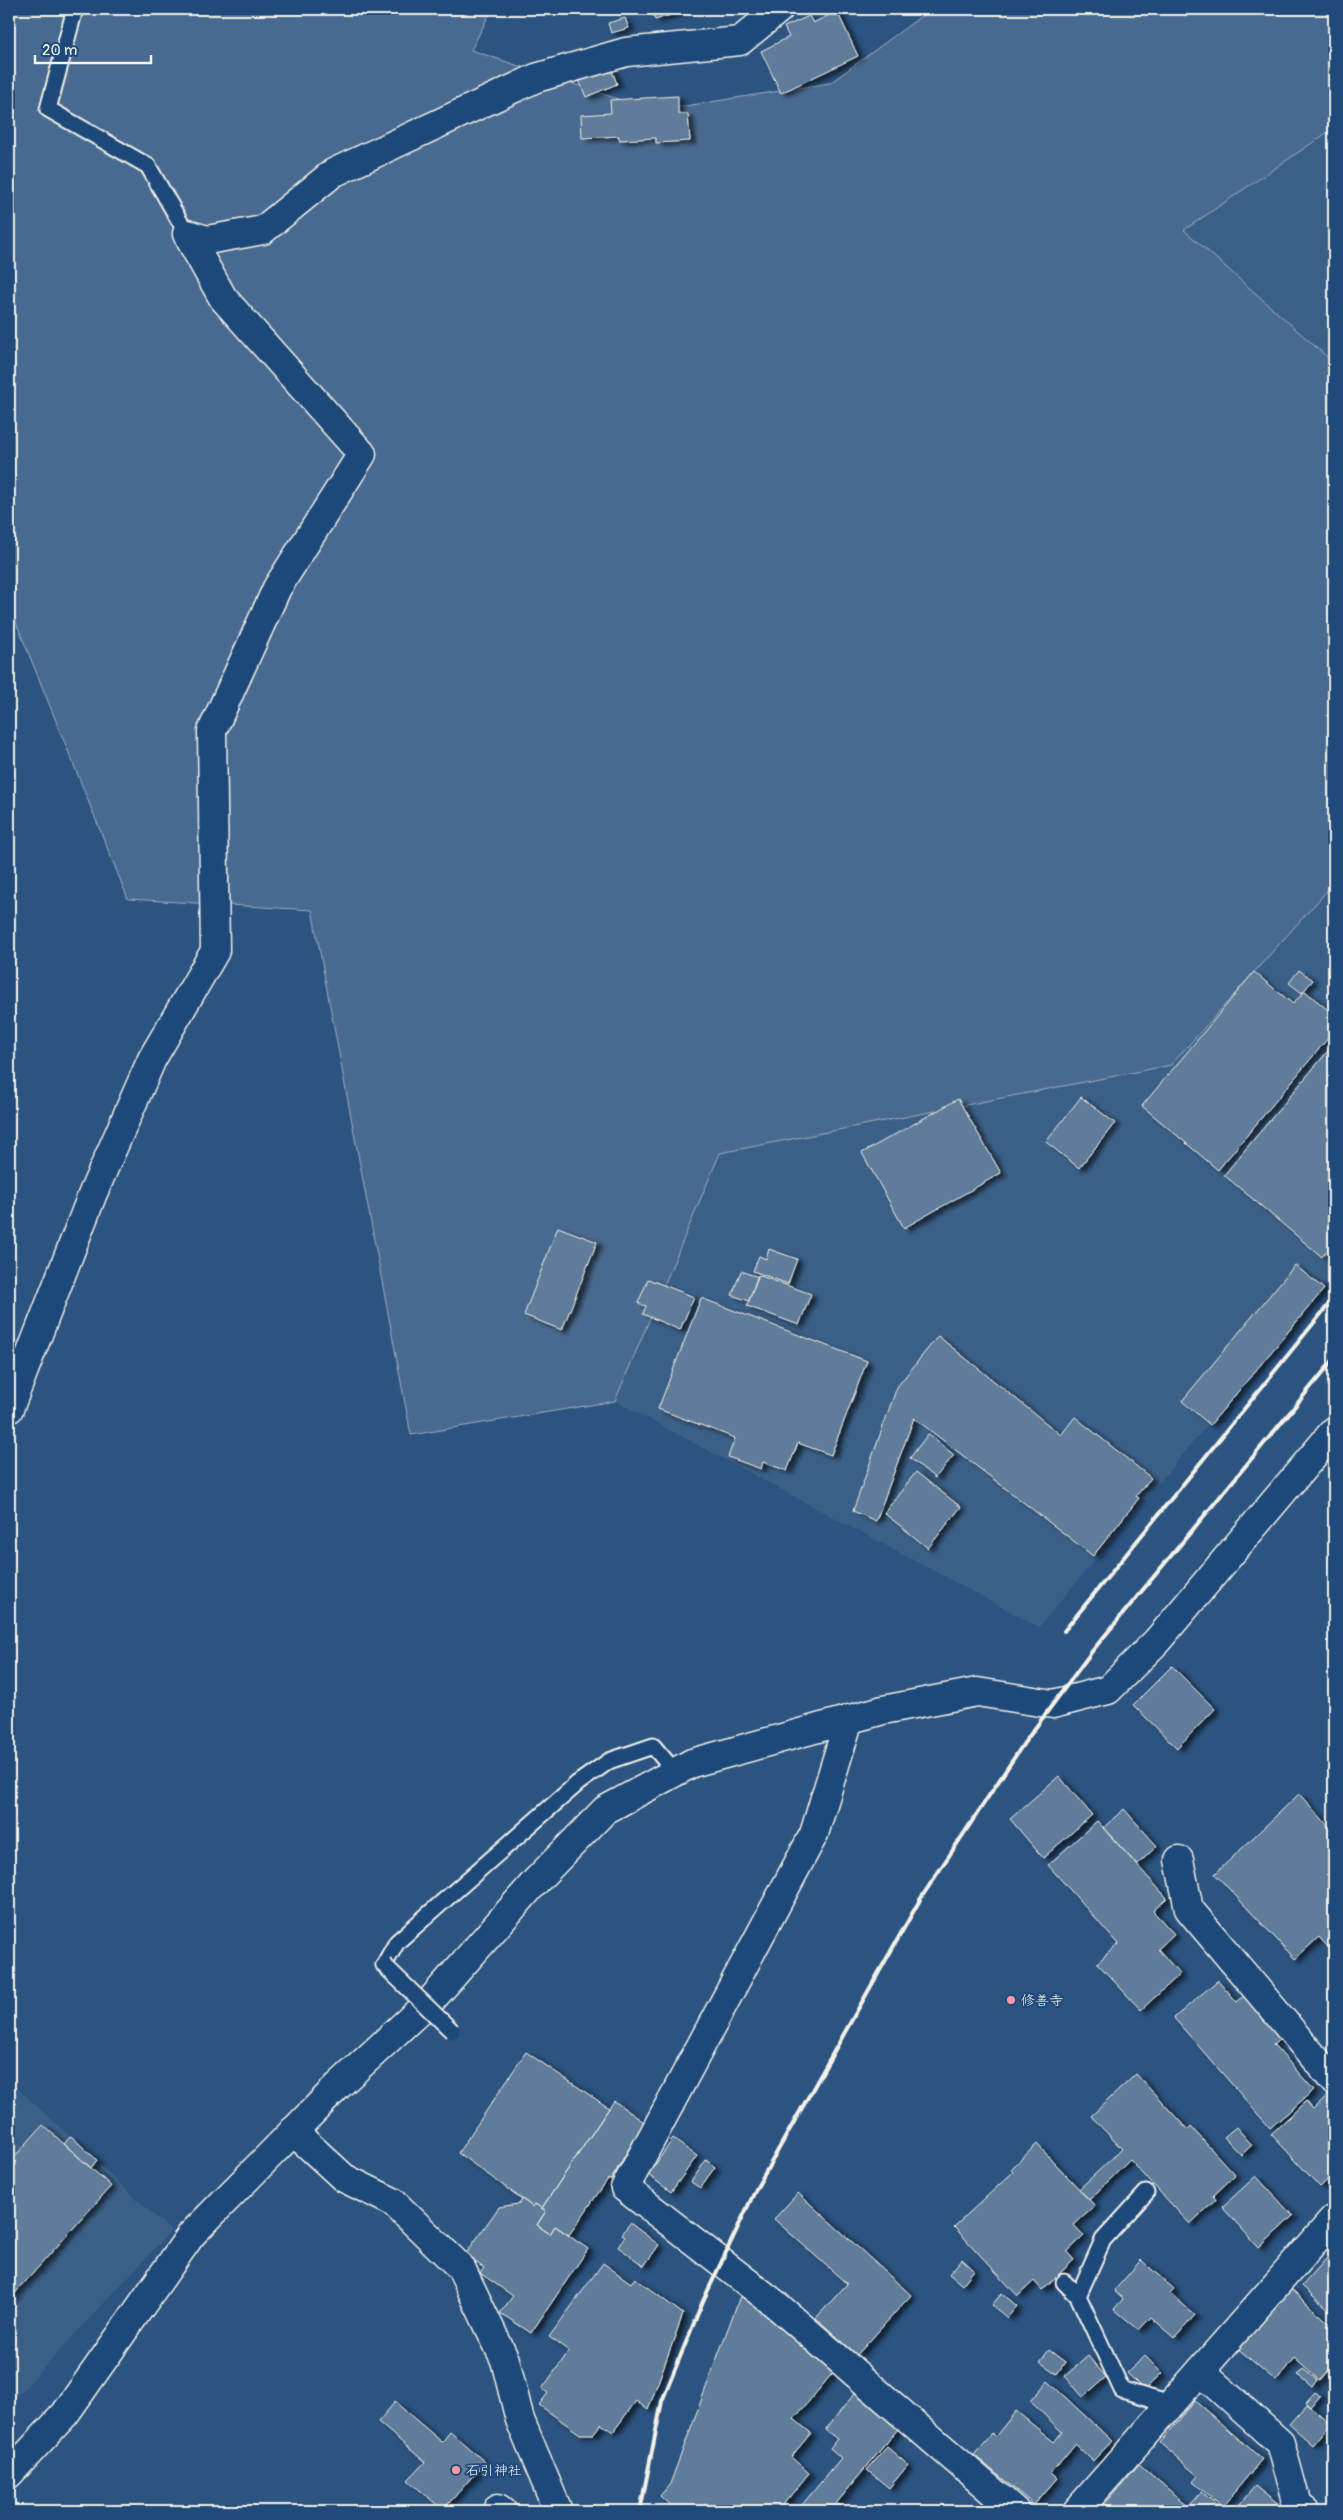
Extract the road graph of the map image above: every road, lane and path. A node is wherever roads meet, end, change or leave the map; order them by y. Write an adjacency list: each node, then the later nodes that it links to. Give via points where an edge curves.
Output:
1 (75, 9): 3 (lane, via 48,109 148,166)
2 (779, 9): 3 (street, via 740,41 626,52 536,78 333,173 263,230 207,240)
3 (187, 234): 4 (street, via 223,298 362,454 277,588 212,730 215,951 152,1059 93,1193)
4 (9, 1409)
5 (1334, 1431): 6 (street, via 1157,1641 1108,1690 1053,1704 977,1692)
6 (850, 1719): 7 (street, via 692,1763); 20 (street, via 814,1834 625,2188 774,2302)
7 (676, 1772): 9 (lane, bridge, via 654,1746 609,1761 578,1783 397,1942 384,1964); 11 (street, via 605,1810 536,1881 432,1998)
8 (1179, 1860): 10 (street, via 1189,1909)
9 (452, 2031)
10 (1334, 2081)
11 (293, 2131): 18 (street, via 191,2236 66,2414); 19 (street, via 344,2178 393,2202 461,2268 505,2360 520,2420)
12 (1146, 2193): 15 (lane, via 1103,2240)
13 (1334, 2218): 16 (street)
14 (1064, 2282): 15 (lane)
15 (1078, 2296): 17 (lane, via 1122,2390)
16 (1200, 2371): 17 (street); 22 (street, via 1280,2443 1297,2505)
17 (1172, 2404): 21 (street)
18 (9, 2474)
19 (558, 2511)
20 (1015, 2511)
21 (1077, 2511)
22 (1305, 2511)

